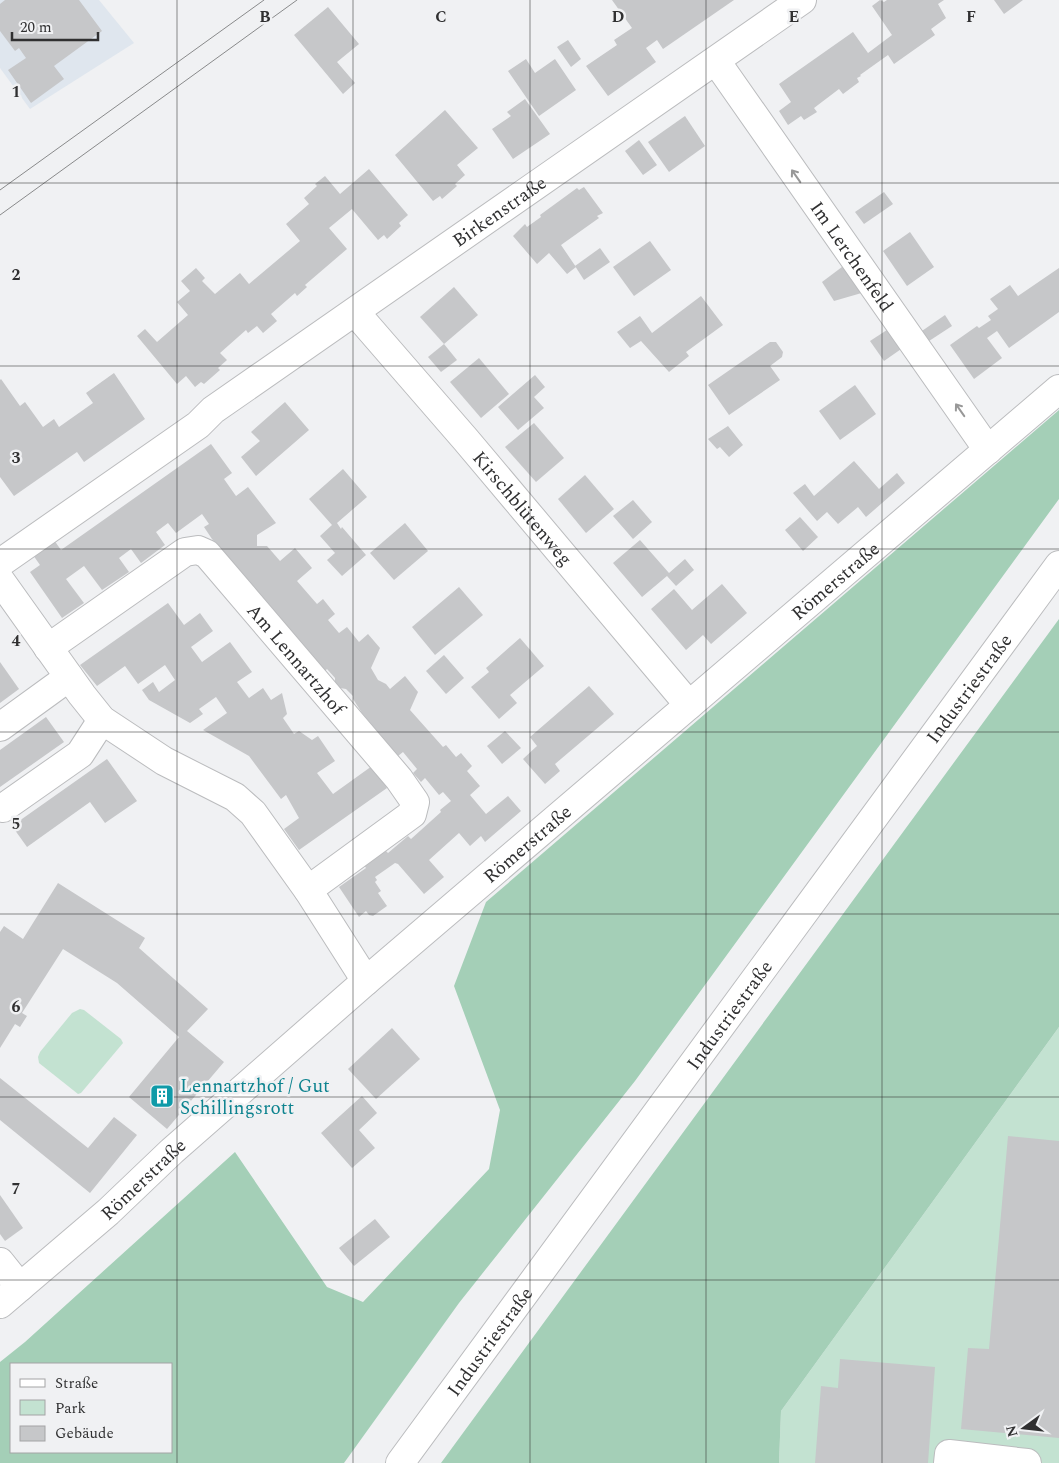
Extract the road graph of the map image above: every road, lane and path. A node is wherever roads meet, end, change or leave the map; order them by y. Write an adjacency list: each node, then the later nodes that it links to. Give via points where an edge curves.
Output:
1 (802, 0): 2 (street, Birkenstraße)
2 (716, 61): 3 (street, Birkenstraße); 5 (street, Im Lerchenfeld, one-way to 2)
3 (355, 312): 6 (street, Birkenstraße); 11 (street, Kirschblütenweg)
4 (1059, 389): 5 (street, Römerstraße)
5 (988, 450): 11 (street, Römerstraße)
6 (0, 563)
7 (1059, 565): 19 (street, Industriestraße)
8 (0, 580): 9 (street)
9 (48, 648): 10 (street); 15 (street, Am Lennartzhof, via 185,552 198,550 207,554 399,779 415,802 412,814)
10 (69, 677): 12 (street); 13 (street)
11 (689, 705): 16 (street, Römerstraße)
12 (102, 720): 14 (street, via 80,754); 15 (street, via 164,761 235,797 253,813)
13 (0, 727)
14 (3, 808)
15 (308, 890): 16 (street)
16 (366, 981): 18 (street, Römerstraße)
17 (0, 1262): 18 (street)
18 (10, 1296)
19 (400, 1463)
20 (948, 1463): 21 (street, via 949,1454)
21 (1028, 1463)

